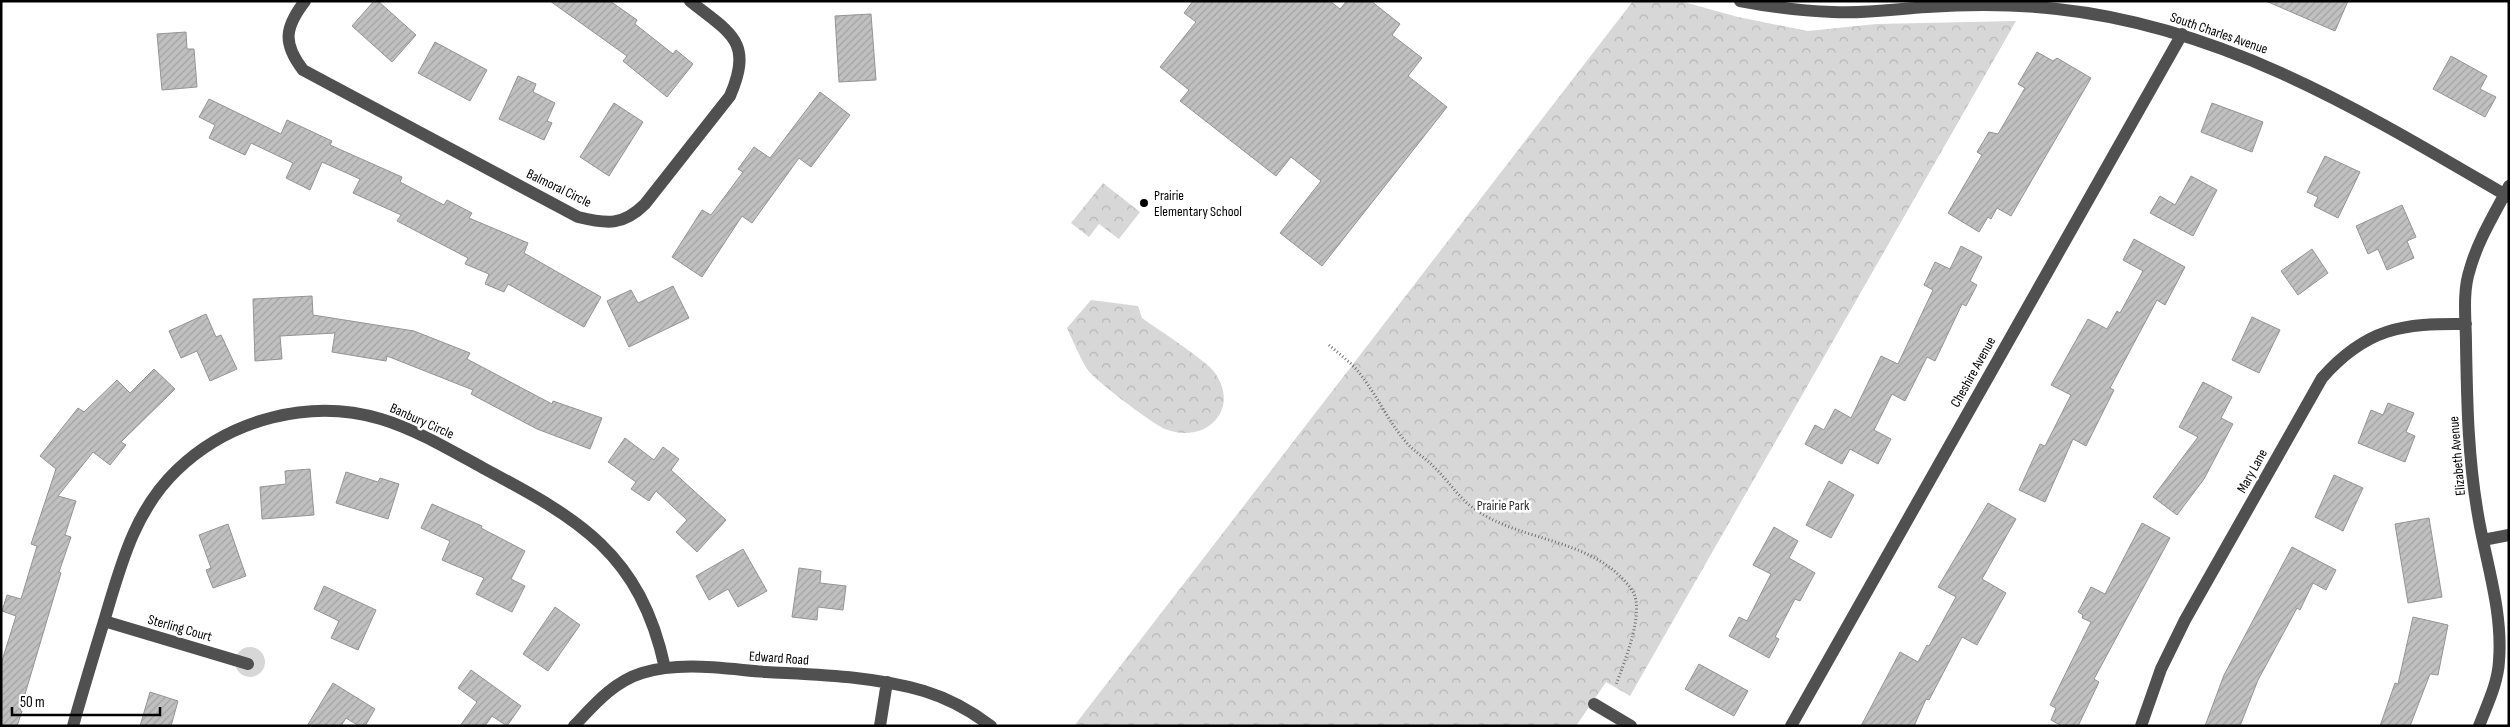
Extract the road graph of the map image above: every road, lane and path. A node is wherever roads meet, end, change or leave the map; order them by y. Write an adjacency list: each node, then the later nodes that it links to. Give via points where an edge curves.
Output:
1 (305, 1): 2 (street, Balmoral Circle, via 291,22 288,38 292,54 303,70 578,218 604,223 627,218 645,204 730,96 737,82 741,54 736,42 730,33)
2 (690, 1)
3 (1740, 1): 4 (street, South Charles Avenue, via 1834,12 1984,5 2057,9 2118,18)
4 (2182, 34): 5 (street, South Charles Avenue, via 2271,68 2329,96); 21 (street, Cheshire Avenue)
5 (2507, 192): 6 (street, Elizabeth Avenue, via 2469,270)
6 (2466, 324): 9 (street, Elizabeth Avenue, via 2468,443); 22 (street, Mary Lane, via 2414,325 2387,330 2344,356 2322,378 2185,620 2161,669)
7 (1329, 345): 14 (path, via 1356,370 1406,443 1434,466 1474,509 1495,522 1587,554 1623,580 1637,600 1637,612)
8 (2509, 535): 9 (street)
9 (2483, 540): 23 (street, Elizabeth Avenue, via 2500,632 2500,662)
10 (104, 621): 11 (street, Sterling Court); 12 (street, Banbury Circle, via 132,534 148,506 176,470 212,443 245,426 281,416 334,411 361,414 403,427 561,511 601,542 637,588 658,635); 16 (street, Banbury Circle)
11 (248, 664)
12 (665, 668): 13 (street, Edward Road, via 699,667); 17 (street, Edward Road, via 642,673 603,695)
13 (887, 682): 18 (street); 19 (street, Edward Road, via 926,691 961,707)
14 (1616, 685)
15 (1594, 704): 20 (street)
16 (72, 726)
17 (574, 726)
18 (880, 726)
19 (991, 726)
20 (1632, 726)
21 (1791, 726)
22 (2141, 726)
23 (2479, 726)

